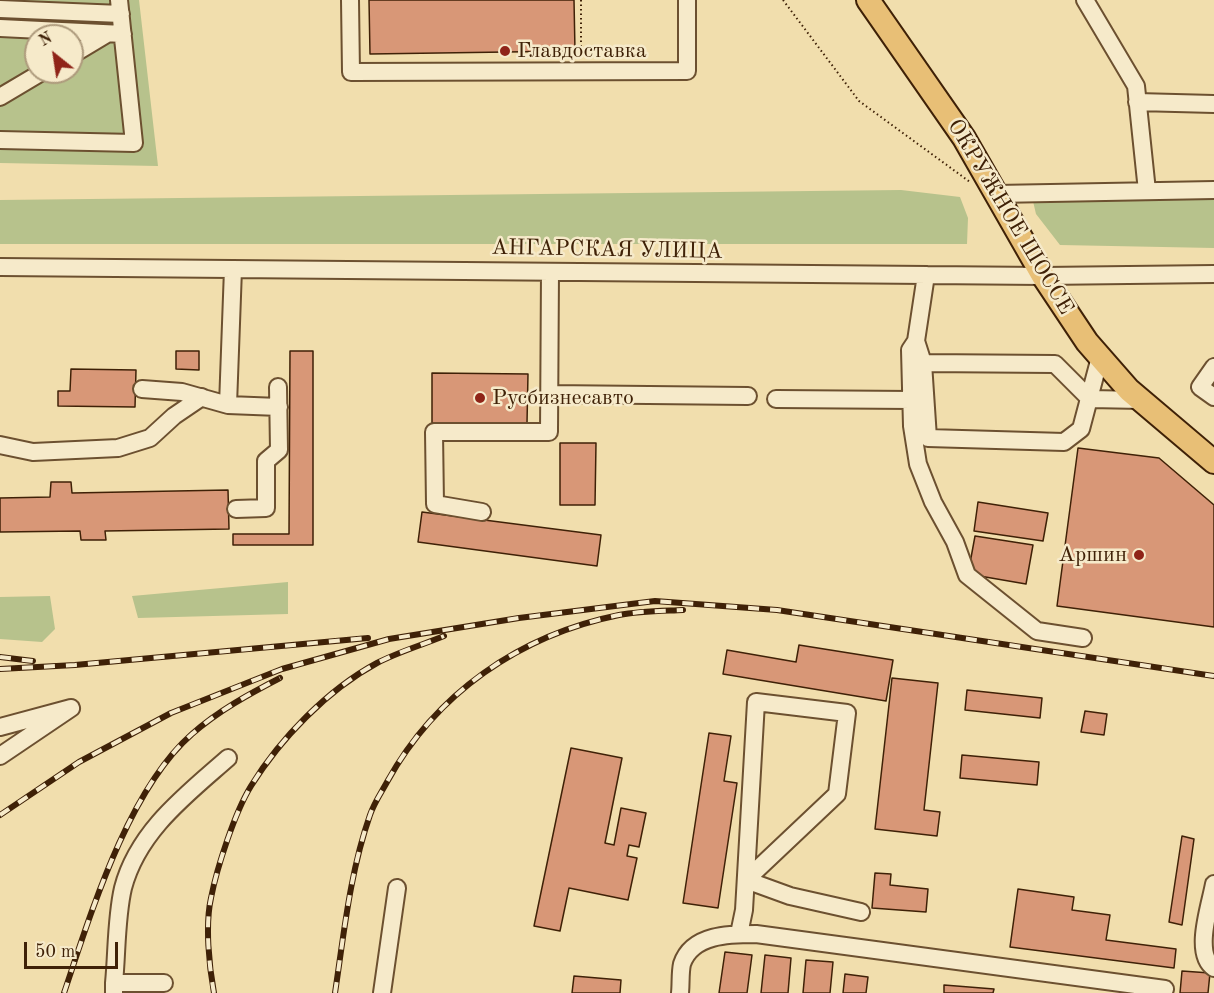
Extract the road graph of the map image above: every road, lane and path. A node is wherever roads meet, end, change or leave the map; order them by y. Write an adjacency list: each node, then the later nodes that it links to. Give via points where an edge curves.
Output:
1 (350, 0): 3 (street, via 351,72 687,71)
2 (581, 0): 12 (path)
3 (687, 0)
4 (783, 0): 20 (path, via 859,101 964,180)
5 (868, 0): 20 (main road, ОКРУЖНОЕ ШОССЕ, via 964,138)
6 (1085, 0): 15 (street, via 1136,86)
7 (120, 7): 8 (street); 10 (street)
8 (0, 9)
9 (0, 28): 10 (street)
10 (116, 33): 11 (street); 17 (street, via 134,143)
11 (84, 49)
12 (581, 53)
13 (24, 83): 14 (street)
14 (0, 97)
15 (1137, 102): 16 (street); 19 (street)
16 (1214, 104)
17 (0, 140)
18 (1214, 190): 19 (street)
19 (1147, 191): 20 (street)
20 (996, 194): 26 (main road, ОКРУЖНОЕ ШОССЕ)
21 (0, 267): 22 (street, АНГАРСКАЯ УЛИЦА)
22 (233, 269): 23 (street, АНГАРСКАЯ УЛИЦА); 41 (street)
23 (550, 272): 25 (street, АНГАРСКАЯ УЛИЦА); 33 (street)
24 (1214, 274): 26 (street, АНГАРСКАЯ УЛИЦА)
25 (926, 275): 26 (street, АНГАРСКАЯ УЛИЦА); 27 (street)
26 (1044, 276): 28 (main road, ОКРУЖНОЕ ШОССЕ)
27 (916, 341): 29 (street); 39 (street, via 910,350)
28 (1100, 357): 38 (street); 40 (main road, ОКРУЖНОЕ ШОССЕ)
29 (923, 363): 38 (street, via 1055,364); 38 (street, via 928,438 1064,442 1081,429)
30 (1214, 368): 35 (street, via 1200,387)
31 (278, 387): 42 (street)
32 (142, 389): 36 (street)
33 (549, 393): 34 (street); 48 (street, via 549,432 434,432 435,504)
34 (748, 396)
35 (1214, 397)
36 (202, 398): 41 (street); 44 (street, via 150,438 118,448 33,452)
37 (776, 399): 39 (street)
38 (1090, 399): 40 (street)
39 (912, 400): 49 (street, via 918,464 967,575 1037,631)
40 (1142, 400): 43 (main road, ОКРУЖНОЕ ШОССЕ)
41 (228, 405): 42 (street)
42 (279, 407): 47 (street, via 279,450 266,461 266,508)
43 (1166, 421): 45 (main road, ОКРУЖНОЕ ШОССЕ); 46 (main road, ОКРУЖНОЕ ШОССЕ)
44 (0, 445)
45 (1214, 451)
46 (1214, 462)
47 (236, 509)
48 (482, 512)
49 (1083, 638)
50 (0, 727): 51 (street, via 71,708)
51 (0, 756)
52 (228, 758): 60 (street, via 176,803 132,862 123,890)
53 (746, 880): 53 (street, via 756,702 848,713 837,794); 56 (street, via 790,896); 57 (street)
54 (1214, 884): 58 (street, via 1202,947)
55 (397, 888): 62 (street)
56 (861, 912)
57 (739, 934): 61 (street); 63 (street, via 699,943 682,963)
58 (1214, 968)
59 (164, 983): 60 (street)
60 (114, 988)
61 (1165, 989)
62 (381, 993)
63 (680, 993)

